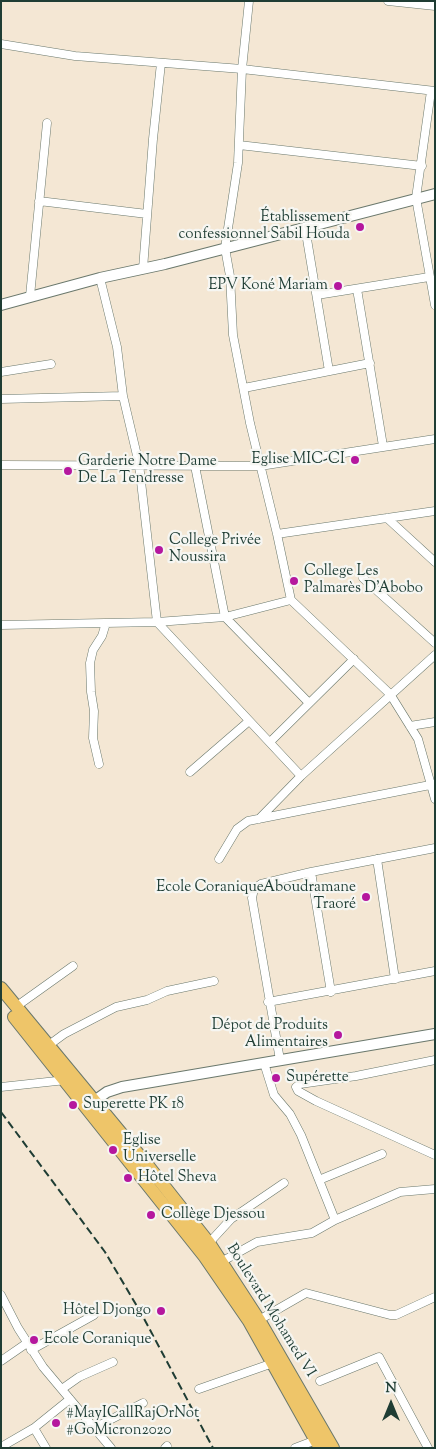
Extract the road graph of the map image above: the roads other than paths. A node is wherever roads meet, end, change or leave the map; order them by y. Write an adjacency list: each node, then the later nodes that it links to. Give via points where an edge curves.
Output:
1 (249, 1): 7 (street)
2 (388, 1): 3 (street)
3 (402, 2): 4 (street)
4 (435, 6)
5 (1, 44): 6 (street, via 75,56)
6 (161, 63): 7 (street); 15 (street)
7 (242, 69): 8 (street); 10 (street)
8 (433, 91): 11 (street)
9 (47, 123): 14 (street)
10 (239, 145): 11 (street); 17 (street)
11 (422, 166): 13 (street)
12 (435, 194): 13 (street)
13 (416, 198): 16 (street); 20 (street)
14 (38, 201): 15 (street); 23 (street)
15 (147, 214): 18 (street)
16 (305, 227): 17 (street); 22 (street)
17 (224, 248): 18 (street); 30 (street, via 230,276 233,335)
18 (143, 269): 19 (street)
19 (100, 278): 23 (street); 31 (street, via 117,346)
20 (431, 282): 21 (street); 25 (street)
21 (358, 289): 22 (street); 26 (street)
22 (317, 295): 28 (street)
23 (30, 296): 24 (street)
24 (1, 305)
25 (435, 305)
26 (370, 363): 28 (street); 34 (street)
27 (51, 364): 29 (street)
28 (329, 371): 30 (street)
29 (1, 372)
30 (244, 388): 38 (street)
31 (122, 396): 32 (street); 35 (street)
32 (1, 399)
33 (435, 439): 34 (street)
34 (383, 446): 38 (street)
35 (139, 464): 36 (street); 37 (street); 46 (street)
36 (1, 465)
37 (196, 466): 38 (street); 45 (street)
38 (260, 466): 41 (street)
39 (435, 511): 40 (street)
40 (387, 518): 41 (street); 42 (street)
41 (277, 534): 44 (street)
42 (435, 562)
43 (363, 578): 49 (street)
44 (290, 600): 45 (street); 51 (street)
45 (224, 617): 46 (street); 53 (street)
46 (157, 622): 47 (street); 54 (street)
47 (106, 623): 48 (street); 58 (street, via 90,663 93,738)
48 (1, 625)
49 (435, 643)
50 (435, 655): 52 (street)
51 (354, 659): 52 (street); 53 (street)
52 (390, 694): 56 (street); 60 (street)
53 (310, 703): 57 (street)
54 (249, 721): 57 (street); 59 (street)
55 (435, 722): 56 (street)
56 (410, 726): 61 (street, via 422,749)
57 (270, 742): 60 (street)
58 (99, 764)
59 (190, 772)
60 (301, 776): 63 (street)
61 (433, 784): 62 (street); 63 (street)
62 (435, 799)
63 (259, 819): 65 (street, via 248,821 236,829)
64 (435, 848): 66 (street)
65 (219, 859)
66 (377, 859): 67 (street); 70 (street)
67 (311, 872): 73 (street); 75 (street, via 261,884 254,889 252,898)
68 (73, 966): 76 (street)
69 (435, 971): 70 (street)
70 (395, 979): 73 (street)
71 (214, 982): 78 (street, via 167,991 147,1000 116,1007)
72 (1, 988): 76 (main road, Boulevard Mohamed VI)
73 (331, 992): 75 (street)
74 (1, 1001): 82 (main road, Boulevard Mohamed VI)
75 (268, 1002): 79 (street)
76 (17, 1006): 78 (main road, Boulevard Mohamed VI)
77 (435, 1034): 79 (street)
78 (49, 1045): 82 (main road, Boulevard Mohamed VI)
79 (280, 1060): 81 (street)
80 (435, 1060): 86 (street, via 296,1087 316,1101)
81 (264, 1063): 84 (street, via 122,1087); 87 (street, via 274,1095 290,1114)
82 (70, 1078): 83 (street); 84 (main road, Boulevard Mohamed VI)
83 (1, 1087)
84 (90, 1103): 91 (main road, Boulevard Mohamed VI); 100 (main road, Boulevard Mohamed VI, via 206,1257)
85 (382, 1154): 87 (street)
86 (435, 1155)
87 (319, 1180): 90 (street)
88 (284, 1183): 91 (street, via 231,1219)
89 (435, 1189): 90 (street, via 400,1192)
90 (335, 1220): 92 (street, via 312,1233 257,1242)
91 (208, 1243): 92 (main road, Boulevard Mohamed VI)
92 (221, 1262): 96 (main road, Boulevard Mohamed VI)
93 (1, 1295): 97 (street)
94 (435, 1297): 96 (street, via 390,1315 306,1293)
95 (94, 1315): 97 (street)
96 (259, 1320): 113 (main road, Boulevard Mohamed VI)
97 (29, 1346): 98 (street); 102 (street)
98 (1, 1361)
99 (113, 1362): 102 (street, via 78,1377)
100 (273, 1363): 103 (street); 108 (main road, Boulevard Mohamed VI)
101 (320, 1381): 114 (street, via 379,1357)
102 (62, 1389): 104 (street)
103 (199, 1389)
104 (70, 1399): 106 (street); 107 (street)
105 (143, 1403): 107 (street)
106 (34, 1428): 109 (street); 110 (street)
107 (94, 1428): 111 (street)
108 (318, 1444): 112 (street)
109 (1, 1447)
110 (46, 1448)
111 (111, 1448)
112 (295, 1448)
113 (333, 1448)
114 (428, 1448)

